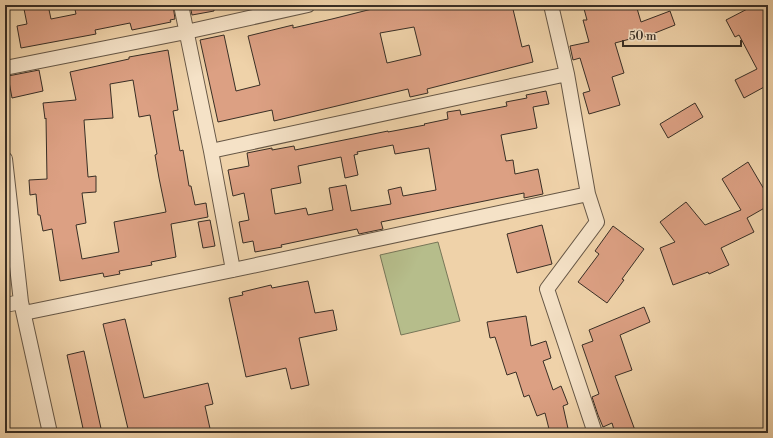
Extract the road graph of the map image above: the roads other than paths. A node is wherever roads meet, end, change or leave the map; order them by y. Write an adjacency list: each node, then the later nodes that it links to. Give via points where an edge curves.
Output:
1 (181, 5): 4 (street)
2 (308, 5): 4 (street)
3 (551, 5): 6 (street)
4 (186, 32): 5 (street); 7 (street)
5 (5, 68)
6 (567, 74): 7 (street); 9 (street)
7 (211, 151): 10 (street)
8 (5, 159): 12 (street)
9 (588, 194): 10 (street); 14 (street, via 597,222 547,289)
10 (233, 270): 12 (street)
11 (5, 305): 12 (street)
12 (22, 308): 13 (street)
13 (50, 433)
14 (595, 433)

